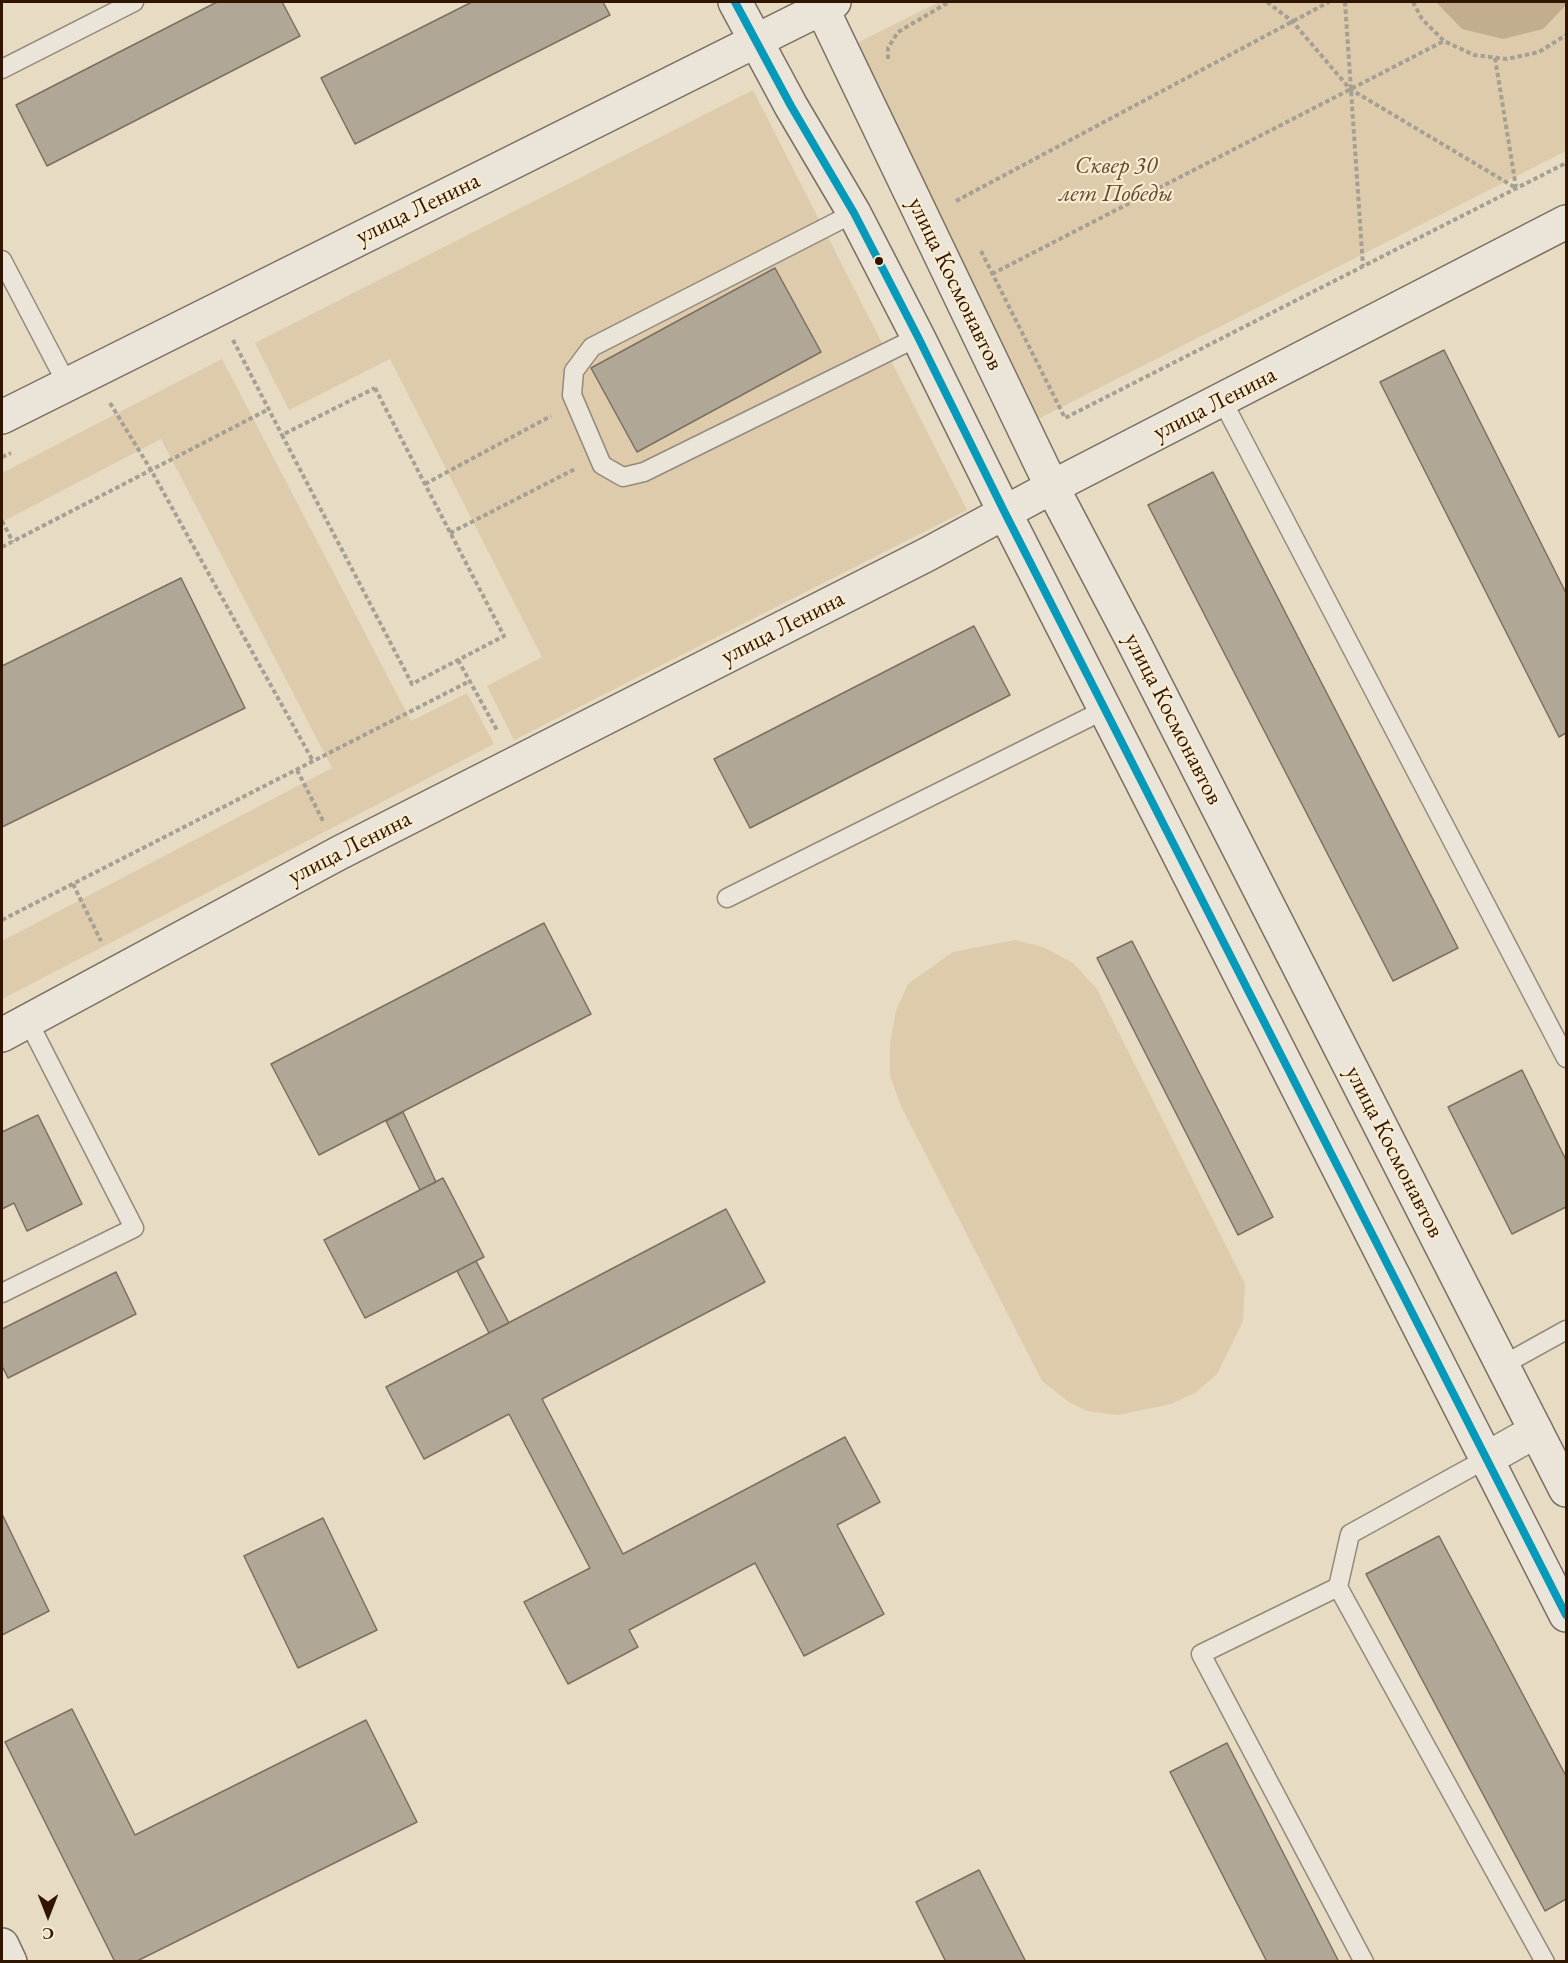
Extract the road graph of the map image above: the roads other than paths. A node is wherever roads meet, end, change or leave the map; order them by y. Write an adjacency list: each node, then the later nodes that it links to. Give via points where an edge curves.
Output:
1 (134, 2): 5 (lane)
2 (735, 2): 4 (street)
3 (825, 3): 4 (street, улица Ленина); 13 (street, улица Космонавтов)
4 (756, 41): 6 (street); 10 (street, улица Ленина)
5 (2, 69)
6 (854, 213): 9 (street); 9 (lane, via 592,347 574,371 572,395 603,465 623,477 644,472)
7 (1566, 222): 11 (street, улица Ленина)
8 (2, 260): 10 (lane)
9 (918, 337): 14 (street)
10 (67, 384): 12 (street, улица Ленина)
11 (1222, 400): 13 (street, улица Ленина); 18 (lane)
12 (2, 417)
13 (1052, 487): 14 (street, улица Ленина); 21 (street, улица Космонавтов)
14 (1005, 513): 15 (street); 17 (street, улица Ленина, via 350,847)
15 (1106, 709): 16 (lane); 23 (street)
16 (727, 898)
17 (15, 1028): 19 (lane, via 134,1228)
18 (1566, 1058)
19 (2, 1293)
20 (1566, 1330): 21 (lane)
21 (1503, 1365): 22 (street, улица Космонавтов)
22 (1536, 1431): 23 (street); 24 (street, улица Космонавтов)
23 (1486, 1459): 25 (lane, via 1350,1534); 26 (street)
24 (1566, 1490)
25 (1338, 1587): 27 (lane, via 1201,1654); 28 (lane)
26 (1566, 1615)
27 (1364, 1962)
28 (1545, 1962)

